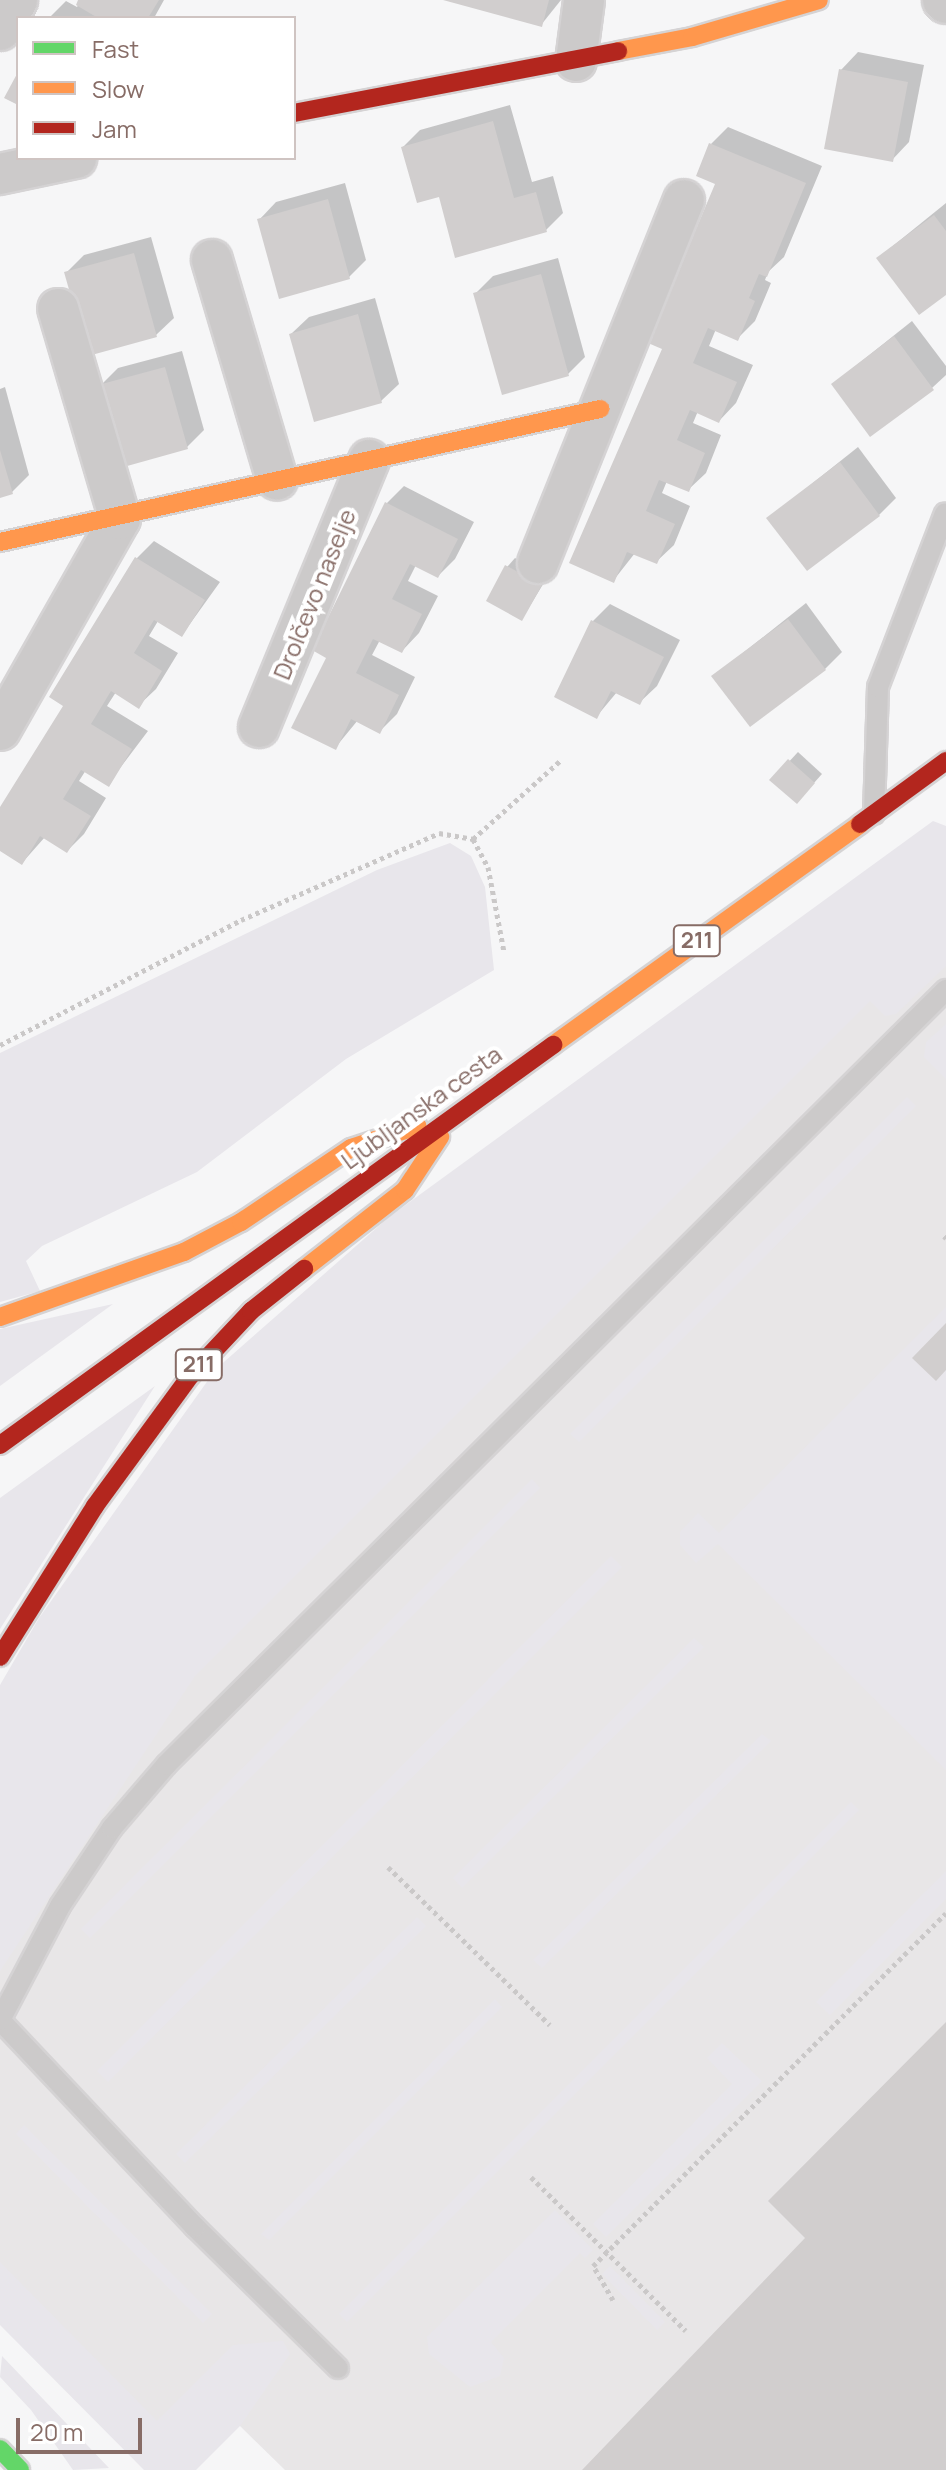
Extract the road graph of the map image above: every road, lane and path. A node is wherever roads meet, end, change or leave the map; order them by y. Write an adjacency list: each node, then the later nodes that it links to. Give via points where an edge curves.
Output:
1 (17, 0): 4 (street)
2 (584, 0): 5 (street)
3 (819, 0): 5 (main road, via 692,37)
4 (0, 30)
5 (576, 61): 6 (main road)
6 (296, 113)
7 (66, 160): 8 (street)
8 (0, 174)
9 (684, 200): 12 (street)
10 (212, 260): 14 (street)
11 (58, 309): 16 (street)
12 (600, 409): 13 (main road); 18 (street)
13 (369, 460): 14 (main road); 19 (street, Drolčevo naselje)
14 (277, 480): 16 (main road)
15 (945, 513): 23 (lane, via 878,687)
16 (120, 519): 17 (main road); 20 (street)
17 (0, 542)
18 (538, 563)
19 (259, 727)
20 (0, 730)
21 (561, 760): 24 (path)
22 (946, 761): 23 (main road, Ljubljanska cesta / 211)
23 (874, 814): 28 (main road, Ljubljanska cesta / 211)
24 (473, 839): 25 (path, via 488,867); 27 (path, via 439,833 363,865 241,920)
25 (504, 952)
26 (946, 990): 39 (lane, via 166,1765 112,1828 60,1906 0,2020 195,2227)
27 (0, 1045)
28 (447, 1120): 29 (main road, 211, via 351,1148 241,1222 184,1252); 30 (main road, Ljubljanska cesta / 211); 31 (main road, 211, via 427,1162 405,1190 251,1311 191,1375 95,1506)
29 (0, 1317)
30 (0, 1445)
31 (0, 1657)
32 (388, 1867): 34 (path)
33 (946, 1913): 36 (path)
34 (550, 2025)
35 (531, 2177): 36 (path)
36 (606, 2251): 37 (path, via 593,2266); 38 (path)
37 (613, 2300)
38 (686, 2331)
39 (338, 2368)
40 (0, 2449): 41 (main road)
41 (20, 2470)

